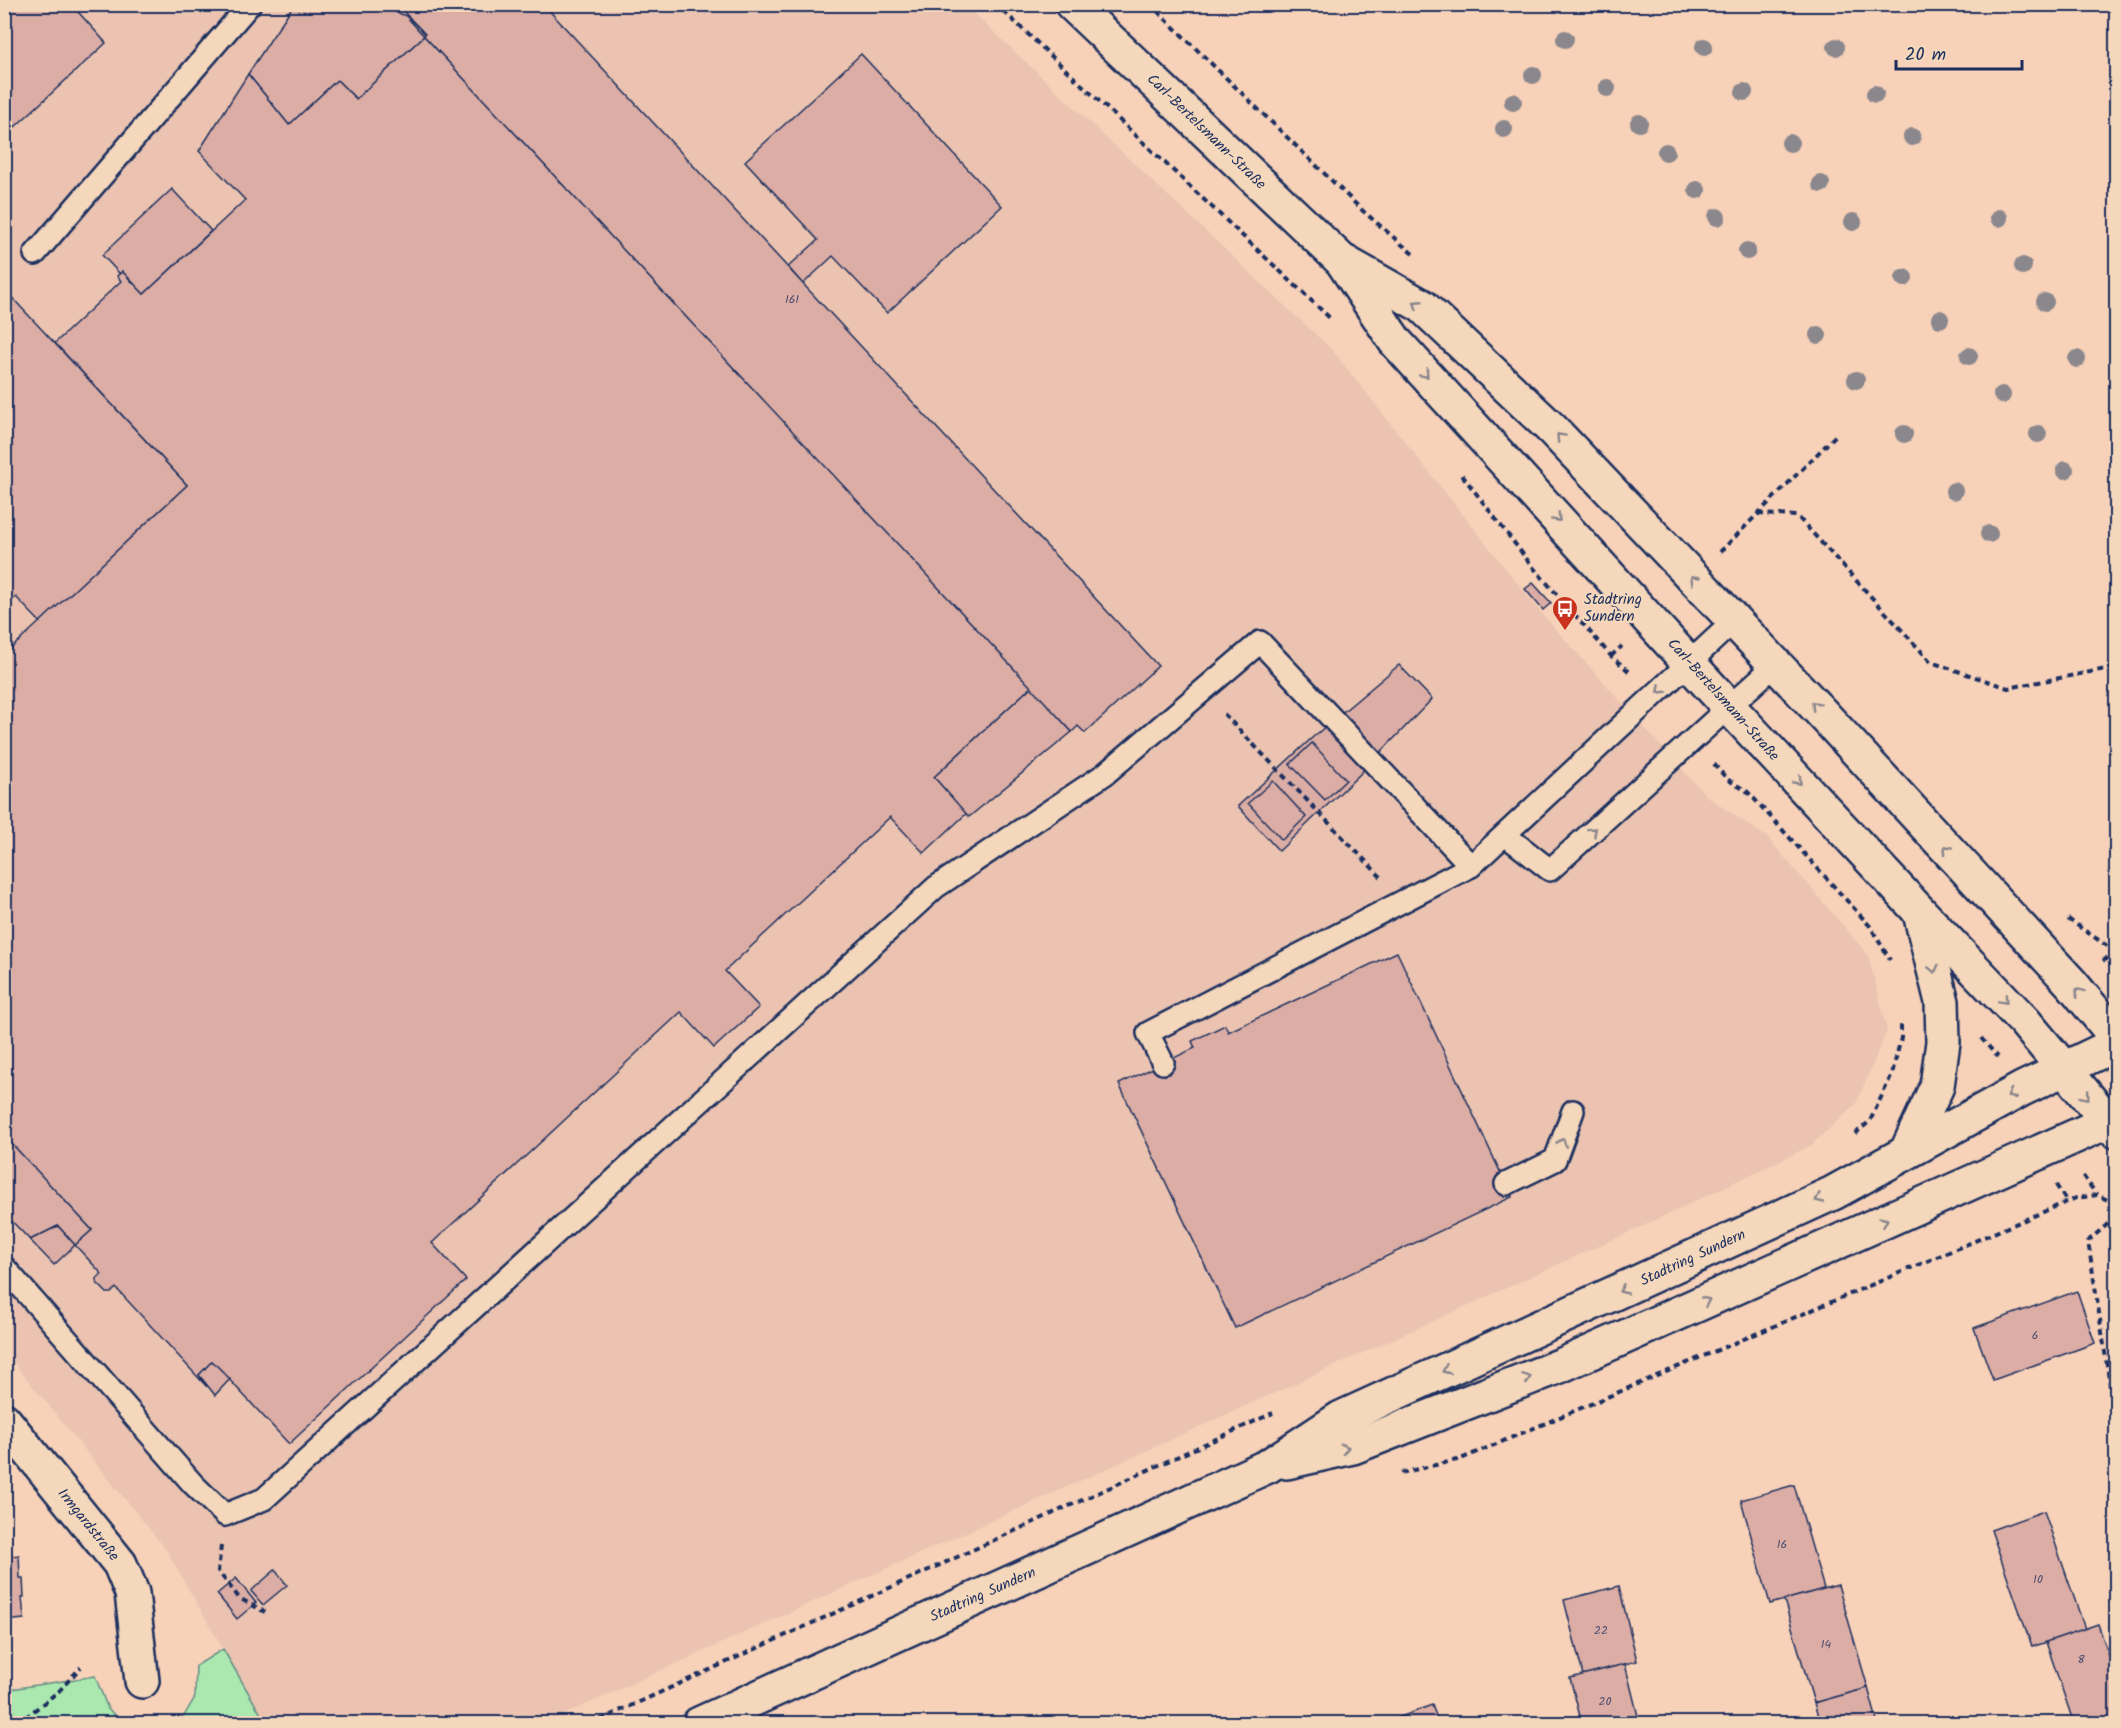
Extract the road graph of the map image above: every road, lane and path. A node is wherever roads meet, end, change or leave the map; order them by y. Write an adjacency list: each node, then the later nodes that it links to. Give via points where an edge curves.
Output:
1 (250, 4): 6 (lane)
2 (996, 4): 8 (path)
3 (1072, 4): 7 (main road, Carl-Bertelsmann-Straße)
4 (1150, 4): 5 (path)
5 (1363, 212)
6 (35, 254)
7 (1341, 260): 13 (main road, Carl-Bertelsmann-Straße, one-way to 7, via 1552,429 1422,306); 14 (main road, Carl-Bertelsmann-Straße, one-way to 14, via 1395,341)
8 (1332, 320)
9 (1836, 435): 11 (path)
10 (1460, 473): 17 (path, via 1532,566 1611,656)
11 (1758, 514): 12 (path); 16 (path, via 1797,516 1931,662 2008,688)
12 (1728, 543)
13 (1734, 621): 14 (lane); 15 (main road, Carl-Bertelsmann-Straße)
14 (1689, 663): 19 (main road, Carl-Bertelsmann-Straße); 21 (lane, one-way to 21)
15 (1776, 664): 19 (lane); 26 (main road, Carl-Bertelsmann-Straße, one-way to 15)
16 (2116, 667)
17 (1634, 675)
18 (1203, 691): 22 (lane, via 1260,642); 23 (path); 46 (lane, via 1105,774 936,887 264,1499)
19 (1729, 707): 21 (lane, one-way to 19, via 1550,870); 24 (main road, Carl-Bertelsmann-Straße, one-way to 24)
20 (1716, 767): 25 (path, via 1748,792 1863,918)
21 (1505, 835): 22 (lane)
22 (1472, 866): 23 (lane)
23 (1404, 902): 29 (lane, via 1148,1033)
24 (1920, 912): 30 (main road, Carl-Bertelsmann-Straße, one-way to 30); 34 (main road, one-way to 34, via 1942,1002 1942,1042 1937,1086)
25 (1892, 962)
26 (2116, 1037)
27 (1900, 1038): 33 (path, via 1892,1074 1870,1121)
28 (2116, 1044): 30 (main road, Stadtring Sundern)
29 (1163, 1063)
30 (2064, 1070): 32 (main road, Carl-Bertelsmann-Straße, one-way to 32); 34 (main road, Stadtring Sundern, one-way to 34)
31 (1573, 1111): 37 (lane, one-way to 31, via 1555,1161)
32 (2114, 1123): 45 (main road, Stadtring Sundern, one-way to 32, via 1353,1447 1562,1365)
33 (1853, 1135)
34 (1907, 1150): 45 (main road, Stadtring Sundern, one-way to 45, via 1833,1193 1341,1418)
35 (2082, 1174): 38 (path)
36 (2054, 1182): 38 (path, via 2067,1202)
37 (1506, 1184)
38 (2097, 1195): 39 (path)
39 (2116, 1204)
40 (2116, 1217): 44 (path, via 2088,1240)
41 (4, 1267): 46 (lane, via 193,1484)
42 (1274, 1413): 51 (path)
43 (4, 1420): 49 (main road, Irmgardstraße, via 120,1564 132,1593)
44 (2116, 1424)
45 (1268, 1467): 52 (main road, Stadtring Sundern)
46 (225, 1515): 47 (path, via 218,1571 239,1598)
47 (265, 1612)
48 (81, 1667): 50 (path, via 59,1691)
49 (142, 1681)
50 (17, 1724)
51 (591, 1724)
52 (699, 1724)

